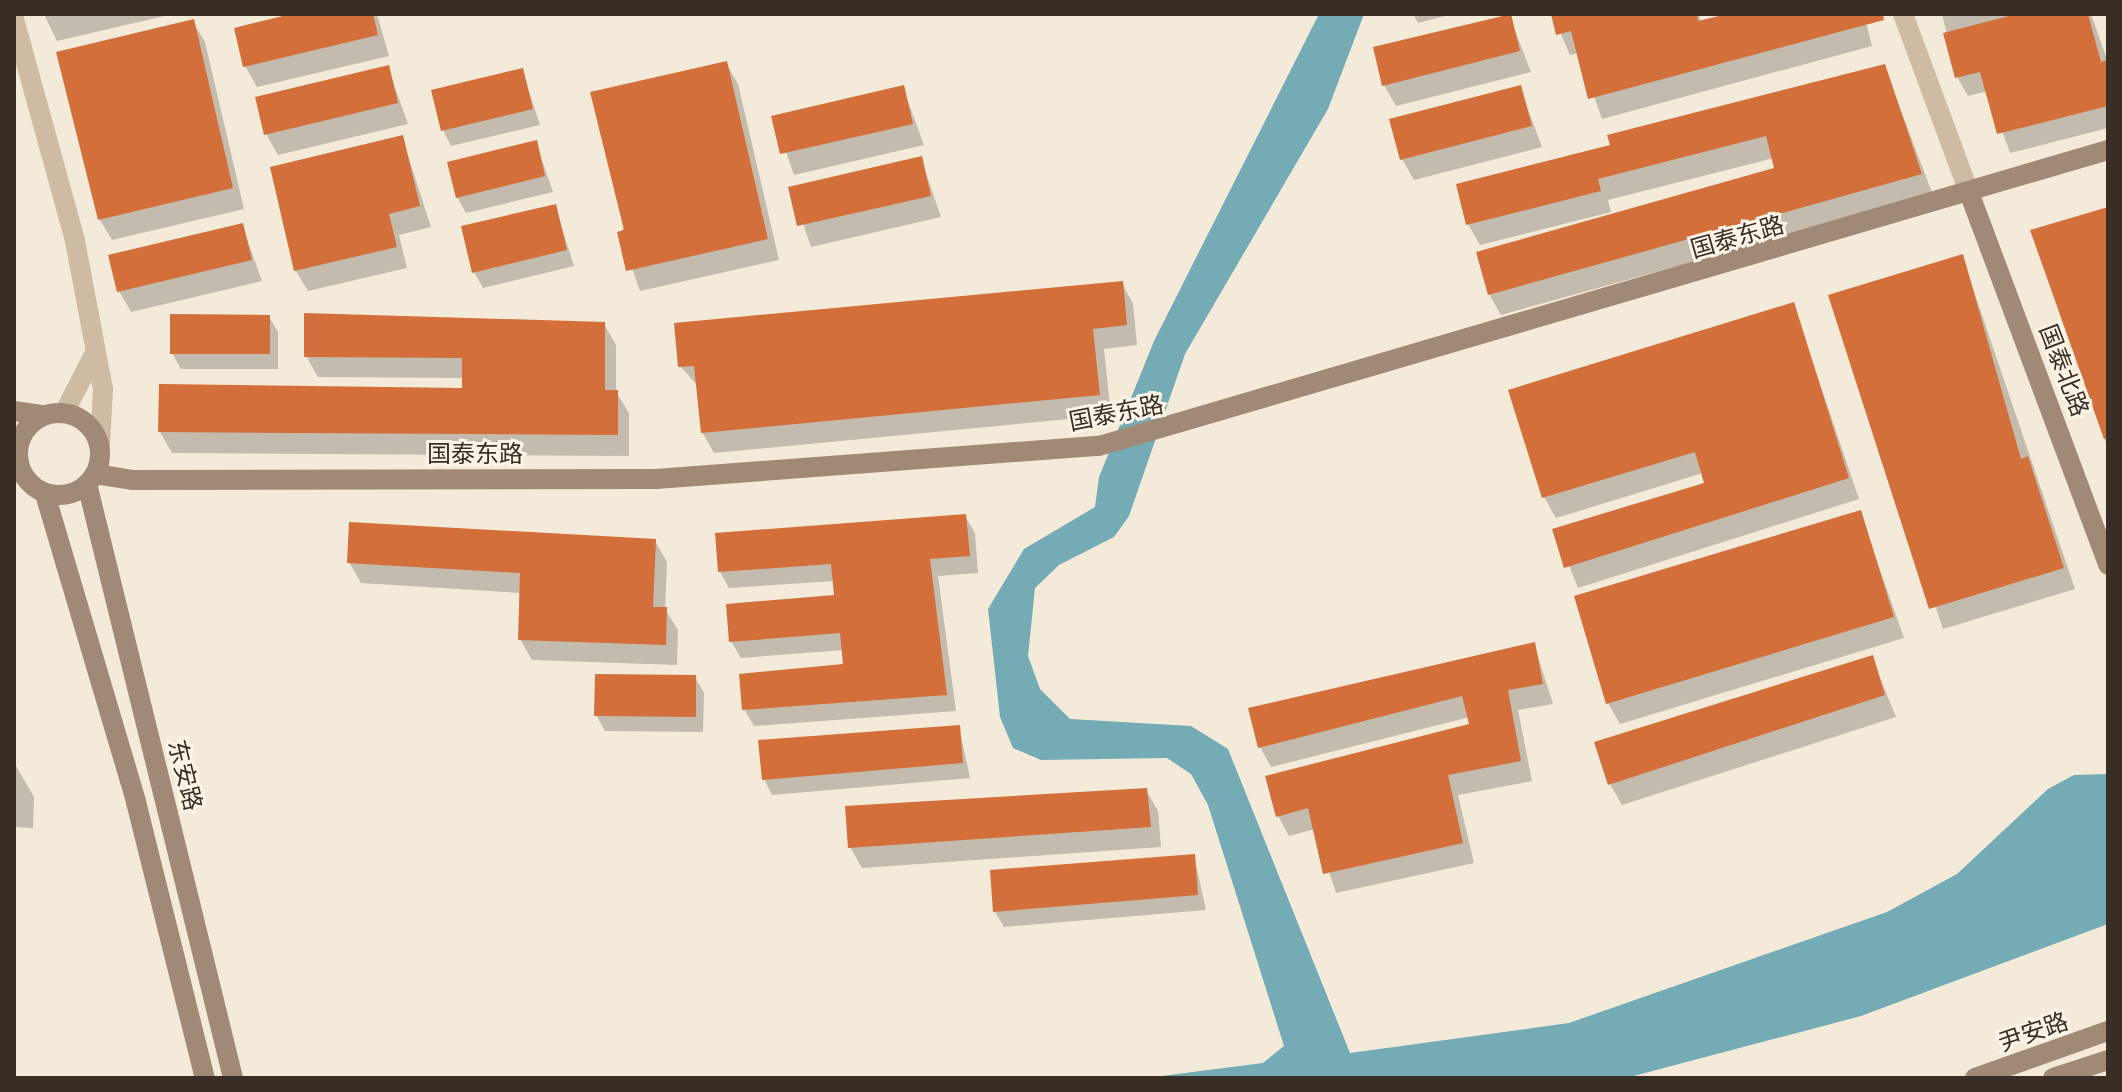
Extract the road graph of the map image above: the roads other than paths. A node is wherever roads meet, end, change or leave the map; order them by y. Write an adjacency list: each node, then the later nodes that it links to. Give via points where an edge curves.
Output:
1 (1903, 14): 4 (street)
2 (14, 19): 5 (street)
3 (2108, 150): 4 (street, 国泰东路)
4 (1970, 195): 10 (street, 国泰东路, via 1166,431 1099,446 656,479); 12 (street, 国泰北路)
5 (96, 349): 7 (street); 8 (street)
6 (14, 411): 7 (street)
7 (53, 414): 8 (street, via 85,421); 9 (street, via 24,431)
8 (100, 445): 10 (street)
9 (15, 454): 11 (street, via 25,479)
10 (91, 479): 11 (street); 16 (street, 东安路)
11 (45, 494): 15 (street, via 136,802)
12 (2108, 565)
13 (2108, 1031): 17 (street, 尹安路)
14 (2108, 1060): 18 (street)
15 (205, 1078)
16 (233, 1078)
17 (1975, 1078)
18 (2053, 1078)

